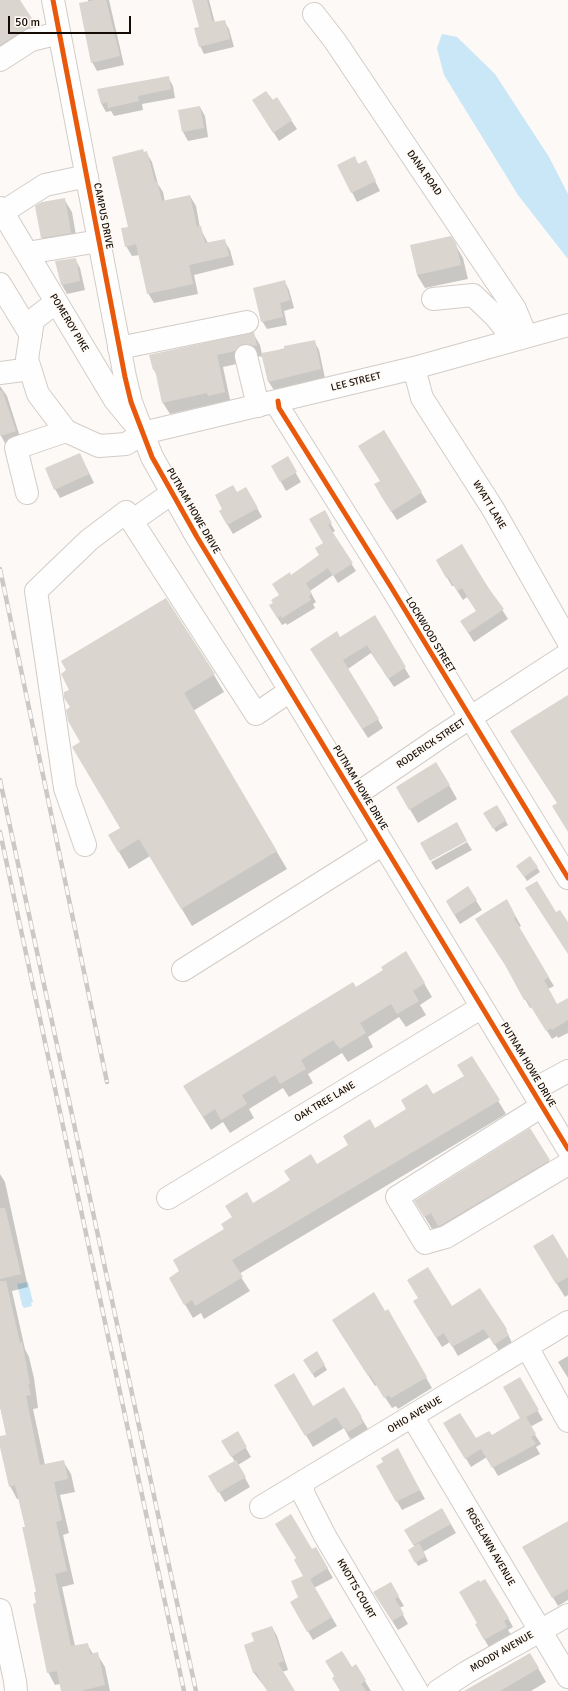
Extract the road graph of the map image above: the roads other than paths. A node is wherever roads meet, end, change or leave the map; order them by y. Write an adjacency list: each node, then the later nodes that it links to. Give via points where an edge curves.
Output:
1 (53, 0): 3 (street, CAMPUS DRIVE)
2 (314, 14): 15 (street, DANA ROAD, via 335,41 515,309)
3 (59, 33): 4 (street, via 31,40); 5 (street, CAMPUS DRIVE)
4 (0, 60)
5 (86, 176): 6 (street, via 45,185); 7 (street, CAMPUS DRIVE)
6 (1, 210): 8 (street, POMEROY PIKE)
7 (99, 241): 8 (street); 16 (street, CAMPUS DRIVE)
8 (27, 253): 11 (street, POMEROY PIKE)
9 (0, 284): 14 (street)
10 (433, 299): 15 (street, via 474,295)
11 (56, 302): 14 (street, via 33,320); 23 (street, POMEROY PIKE, via 115,400)
12 (247, 322): 16 (street)
13 (568, 325): 15 (street, LEE STREET)
14 (31, 335): 19 (street, via 27,359)
15 (520, 338): 18 (street, LEE STREET)
16 (119, 348): 23 (street, CAMPUS DRIVE, via 131,402)
17 (246, 356): 21 (street, LOCKWOOD STREET)
18 (414, 368): 21 (street, LEE STREET); 28 (street, WYATT LANE, via 422,398 493,509)
19 (30, 369): 20 (street); 22 (street, via 38,394)
20 (0, 373)
21 (268, 403): 23 (street, LEE STREET); 31 (street, LOCKWOOD STREET, via 279,408)
22 (66, 432): 23 (street, LEE STREET, via 99,446 126,444); 24 (street)
23 (143, 433): 26 (street, PUTNAM HOWE DRIVE, via 152,457)
24 (8, 448): 25 (street)
25 (28, 493)
26 (172, 493): 27 (street); 30 (street, PUTNAM HOWE DRIVE)
27 (132, 521): 30 (street, via 256,714); 34 (street, via 126,512 90,540 36,591 65,788)
28 (568, 641)
29 (568, 654): 31 (street, RODERICK STREET)
30 (290, 691): 32 (street, PUTNAM HOWE DRIVE)
31 (470, 718): 32 (street, RODERICK STREET); 35 (street, LOCKWOOD STREET)
32 (354, 796): 33 (street, PUTNAM HOWE DRIVE)
33 (383, 844): 36 (street); 37 (street, PUTNAM HOWE DRIVE)
34 (85, 845)
35 (566, 870)
36 (183, 970)
37 (482, 1007): 39 (street, PUTNAM HOWE DRIVE); 42 (street, OAK TREE LANE)
38 (568, 1071): 39 (street)
39 (549, 1109): 40 (street, PUTNAM HOWE DRIVE); 41 (street, via 397,1197 425,1242 446,1237)
40 (568, 1149)
41 (568, 1164)
42 (168, 1198)
43 (568, 1322): 44 (street, OHIO AVENUE)
44 (527, 1347): 45 (street, OHIO AVENUE); 46 (street)
45 (412, 1416): 47 (street, OHIO AVENUE); 51 (street, ROSELAWN AVENUE)
46 (568, 1420)
47 (302, 1484): 48 (street, OHIO AVENUE); 55 (street, KNOTTS COURT, via 304,1495 325,1536 394,1634)
48 (261, 1507)
49 (0, 1610): 52 (street)
50 (568, 1615): 51 (street, MOODY AVENUE)
51 (540, 1631): 53 (street, ROSELAWN AVENUE); 56 (street, MOODY AVENUE)
52 (5, 1658): 54 (street)
53 (568, 1677)
54 (16, 1691)
55 (417, 1691)
56 (438, 1691)

